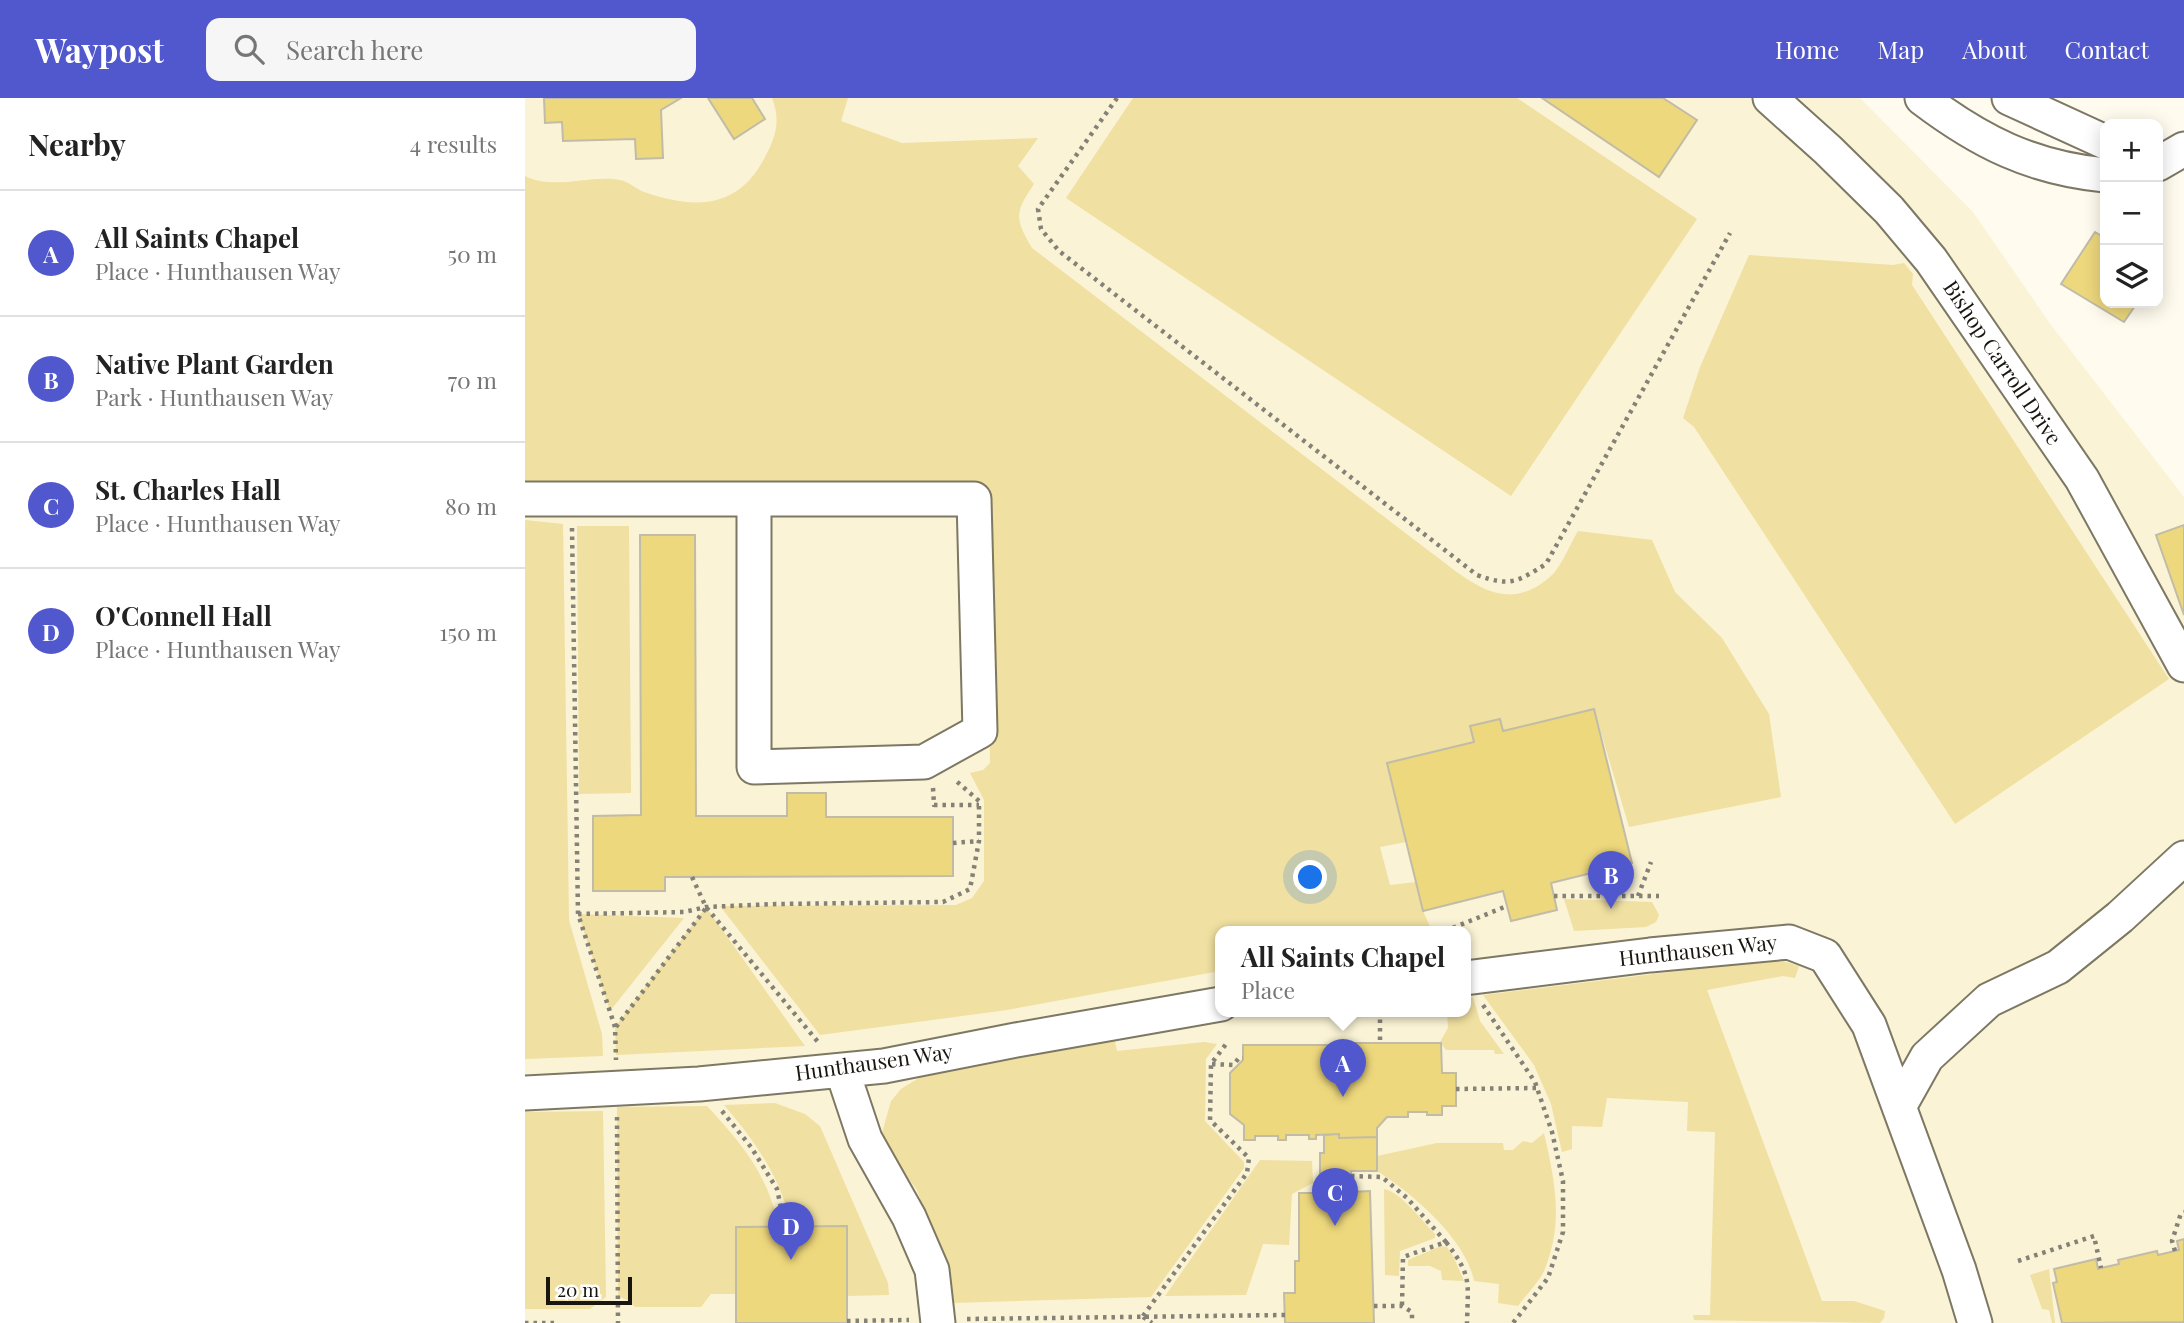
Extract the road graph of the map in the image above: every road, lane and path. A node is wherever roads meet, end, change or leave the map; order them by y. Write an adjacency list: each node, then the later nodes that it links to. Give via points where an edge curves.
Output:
1 (1117, 98): 9 (path, via 1038,209 1041,229 1059,251 1477,575 1500,583 1524,578 1546,564)
2 (1770, 98): 13 (street, Bishop Carroll Drive, via 1889,210 1931,260 2082,479)
3 (1922, 98): 8 (street, via 2013,155 2070,172)
4 (2009, 98): 5 (street)
5 (2100, 140)
6 (2184, 149): 7 (street)
7 (2163, 161)
8 (2100, 175)
9 (1730, 233)
10 (525, 499): 11 (street)
11 (754, 499): 11 (street, via 974,499 980,731 924,762 754,767)
12 (572, 516): 27 (path)
13 (2184, 665)
14 (933, 778): 16 (path, via 934,805)
15 (953, 779): 16 (path)
16 (979, 805): 17 (path)
17 (979, 841): 18 (path); 26 (path, via 970,889 943,902)
18 (953, 842)
19 (2184, 858): 43 (street, via 2058,967 1989,1000 1927,1057)
20 (1651, 862): 23 (path)
21 (692, 877): 26 (path)
22 (1554, 896): 23 (path)
23 (1638, 896): 24 (path)
24 (1659, 896)
25 (1507, 906): 28 (path)
26 (706, 907): 27 (path, via 684,912); 32 (path); 37 (path)
27 (578, 915): 32 (path)
28 (1457, 926)
29 (1472, 988): 39 (path); 43 (street, Hunthausen Way, via 1650,955 1789,942 1825,956 1846,986 1869,1025)
30 (1215, 1005): 37 (street, Hunthausen Way)
31 (1380, 1017): 33 (path)
32 (615, 1027): 41 (path)
33 (1380, 1043)
34 (1226, 1044): 36 (path)
35 (1243, 1058): 36 (path, via 1233,1065)
36 (1211, 1064): 55 (path, via 1210,1120 1249,1158 1247,1173)
37 (842, 1070): 38 (street, Hunthausen Way); 58 (street, via 865,1139 909,1217 932,1270)
38 (699, 1084): 41 (street, Hunthausen Way); 46 (path, via 751,1147 776,1189)
39 (1537, 1088): 40 (path); 66 (path, via 1563,1181 1563,1232 1548,1278)
40 (1456, 1089)
41 (617, 1090): 42 (street, Hunthausen Way); 61 (path)
42 (525, 1093)
43 (1899, 1107): 67 (street, Hunthausen Way)
44 (1351, 1176): 47 (path, via 1382,1177)
45 (2184, 1212): 48 (path, via 2172,1241)
46 (785, 1226)
47 (1446, 1242): 52 (path, via 1403,1258); 65 (path, via 1463,1264 1468,1281)
48 (2175, 1251)
49 (2018, 1261): 50 (path, via 2094,1236)
50 (2101, 1268)
51 (1374, 1306): 52 (path)
52 (1402, 1306): 64 (path, via 1412,1312)
53 (1285, 1315): 55 (path)
54 (1098, 1317): 55 (path); 58 (path); 62 (path)
55 (1143, 1317): 63 (path)
56 (891, 1320): 57 (path)
57 (847, 1321)
58 (938, 1321)
59 (525, 1323): 60 (path)
60 (556, 1323)
61 (618, 1323)
62 (1101, 1323)
63 (1152, 1323)
64 (1412, 1323)
65 (1467, 1323)
66 (1513, 1323)
67 (1975, 1323)

